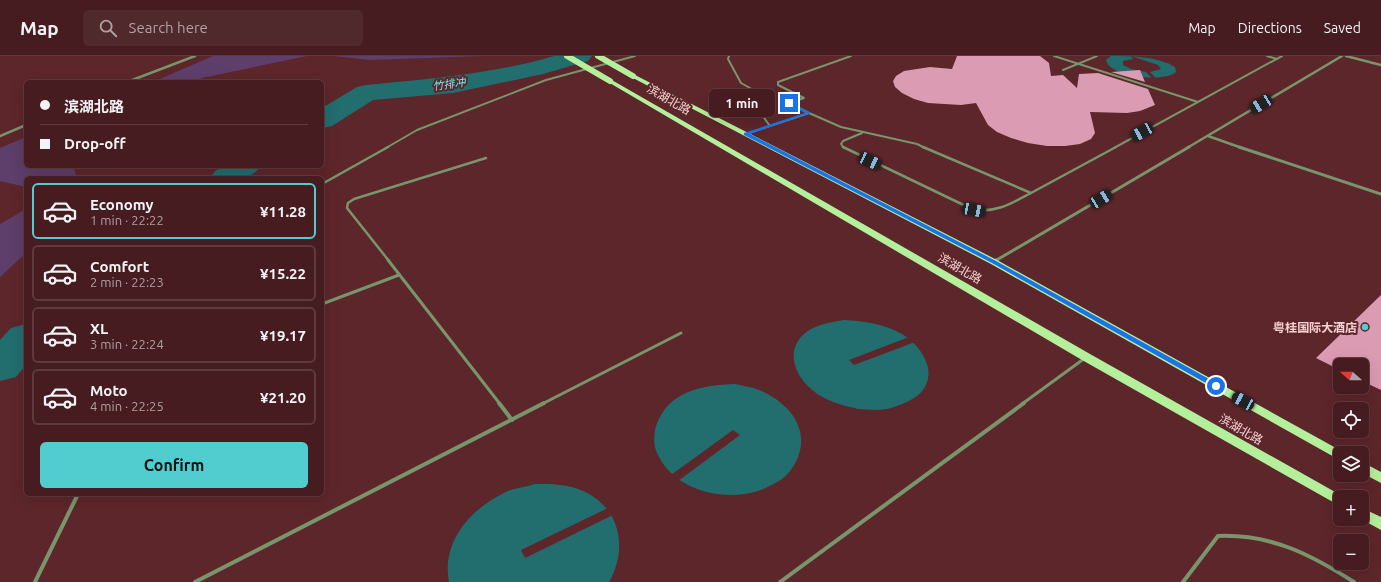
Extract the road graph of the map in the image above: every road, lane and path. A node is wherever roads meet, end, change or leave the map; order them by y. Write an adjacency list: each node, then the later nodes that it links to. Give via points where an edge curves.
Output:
1 (196, 56): 17 (street)
2 (567, 56): 34 (main road, 滨湖北路, bridge)
3 (598, 56): 23 (main road, 滨湖北路, bridge)
4 (635, 56): 27 (lane, via 546,80 417,130)
5 (729, 56): 21 (lane, via 728,59 741,83 764,96 762,115)
6 (851, 56): 19 (lane, via 778,82 778,85 804,98 789,103)
7 (1054, 56): 14 (lane)
8 (1097, 56): 14 (lane)
9 (1267, 56): 13 (lane)
10 (1282, 56): 13 (lane)
11 (1342, 56): 25 (street)
12 (1346, 56): 15 (street)
13 (1277, 59): 18 (lane)
14 (1078, 64): 16 (lane); 18 (lane)
15 (1381, 65)
16 (1063, 70)
17 (132, 80)
18 (1198, 102): 28 (lane)
19 (809, 113): 21 (lane); 22 (lane)
20 (24, 126): 24 (street)
21 (770, 126): 23 (lane)
22 (862, 133): 28 (lane, via 917,144); 28 (lane, via 841,144 844,148 974,210 994,212)
23 (746, 134): 30 (main road, 滨湖北路)
24 (0, 136)
25 (1208, 136): 29 (street); 30 (street)
26 (486, 158): 31 (lane, via 348,203 348,208)
27 (324, 183)
28 (1031, 193)
29 (1381, 194)
30 (994, 262): 36 (main road, 滨湖北路)
31 (400, 275): 32 (lane); 35 (lane)
32 (324, 303)
33 (681, 333): 35 (lane)
34 (1086, 357): 40 (main road, 滨湖北路); 45 (lane)
35 (512, 420): 44 (lane)
36 (1333, 451)
37 (1369, 471): 38 (main road)
38 (1381, 478)
39 (77, 496): 43 (lane)
40 (1333, 497)
41 (1369, 517): 42 (main road)
42 (1381, 524)
43 (35, 582)
44 (195, 582)
45 (780, 582)
46 (1182, 582): 47 (lane, via 1218,536 1235,534 1292,547 1320,560)
47 (1354, 582)

